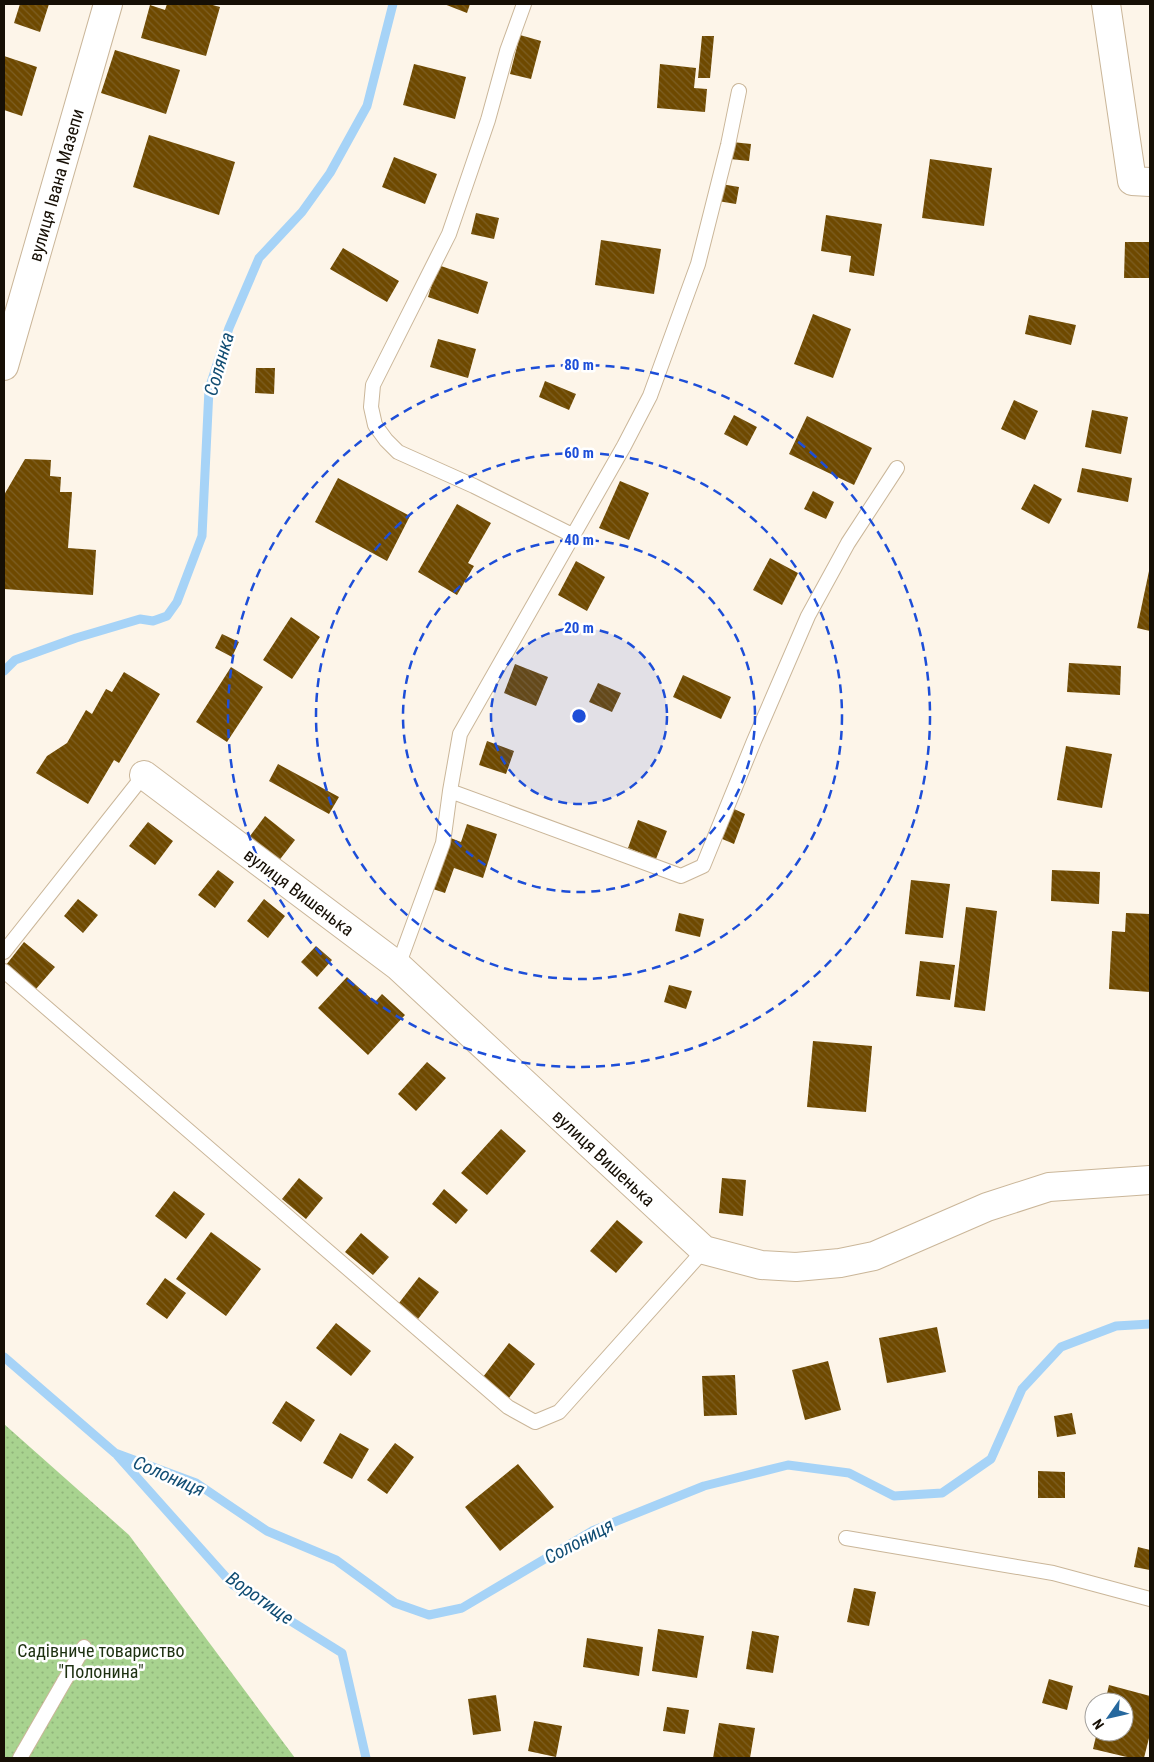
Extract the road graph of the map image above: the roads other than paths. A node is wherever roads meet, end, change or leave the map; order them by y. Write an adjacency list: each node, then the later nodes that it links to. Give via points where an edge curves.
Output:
1 (108, 4): 6 (street, вулиця Івана Мазепи)
2 (524, 4): 8 (lane, via 449,234 373,385 371,407 375,426 398,452)
3 (1106, 4): 5 (street, via 1132,181)
4 (739, 91): 8 (lane, via 698,264 650,396)
5 (1150, 182)
6 (4, 366)
7 (897, 468): 10 (lane, via 848,543 808,616 704,866 681,876)
8 (572, 536): 10 (lane, via 460,734)
9 (144, 775): 11 (lane); 12 (street, вулиця Вишенька)
10 (450, 791): 12 (lane, via 443,843)
11 (4, 952)
12 (398, 966): 15 (street, вулиця Вишенька)
13 (4, 971): 15 (lane, via 508,1406 535,1422 559,1412)
14 (1150, 1180): 15 (street, вулиця Вишенька, via 1049,1188 987,1207 874,1256 840,1263 796,1267 761,1265)
15 (704, 1250)
16 (846, 1538): 17 (lane, via 1052,1573)
17 (1150, 1599)
18 (84, 1647): 19 (lane)
19 (20, 1758)

